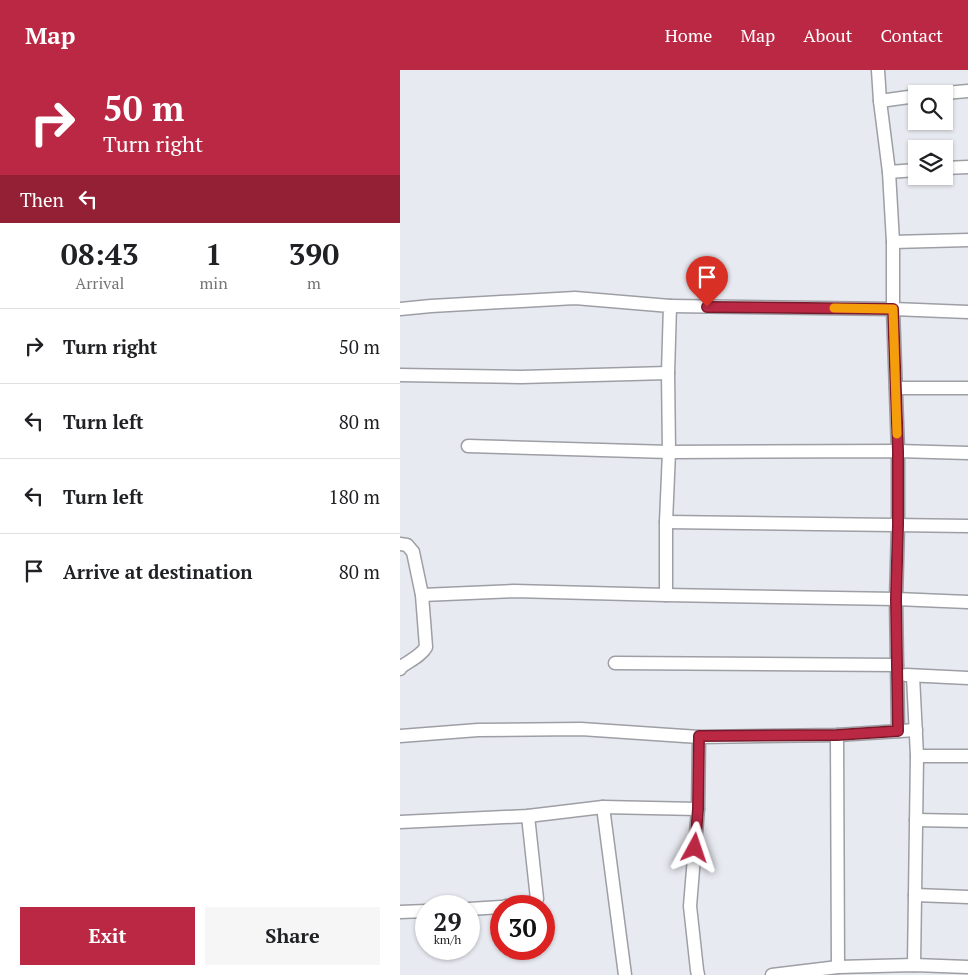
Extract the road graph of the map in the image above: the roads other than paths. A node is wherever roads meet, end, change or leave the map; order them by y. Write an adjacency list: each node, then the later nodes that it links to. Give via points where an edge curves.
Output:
1 (878, 70): 5 (street)
2 (968, 91): 3 (street)
3 (953, 92)
4 (908, 97): 5 (street)
5 (880, 101): 9 (street)
6 (953, 168): 7 (street)
7 (968, 168)
8 (908, 171): 9 (street)
9 (890, 172): 11 (street)
10 (968, 240): 11 (street)
11 (893, 242): 14 (street)
12 (670, 306): 13 (street, via 575,298); 14 (street); 16 (street)
13 (400, 309)
14 (893, 309): 15 (street); 18 (street)
15 (968, 312)
16 (668, 373): 17 (street, via 521,377); 22 (street)
17 (400, 375)
18 (896, 388): 19 (street); 21 (street)
19 (968, 388)
20 (468, 446): 22 (street)
21 (898, 451): 22 (street); 23 (street); 25 (street)
22 (670, 452): 24 (street)
23 (968, 453)
24 (666, 522): 25 (street); 29 (street)
25 (898, 525): 26 (street); 30 (street)
26 (968, 526)
27 (400, 544): 28 (street, via 407,545 413,552)
28 (422, 595): 29 (street, via 514,591); 33 (street, via 426,648)
29 (666, 595): 30 (street)
30 (896, 599): 31 (street); 34 (street)
31 (968, 602)
32 (615, 663): 34 (street)
33 (400, 669)
34 (897, 669): 35 (street); 38 (street)
35 (913, 676): 36 (street); 37 (street)
36 (968, 678)
37 (916, 730): 38 (street); 42 (street)
38 (898, 731): 39 (street)
39 (837, 735): 41 (street); 56 (street)
40 (400, 736): 41 (street, via 478,730 581,729)
41 (699, 736): 45 (street)
42 (917, 756): 43 (street); 47 (street)
43 (968, 756)
44 (603, 807): 45 (street); 46 (street); 59 (street)
45 (698, 809): 60 (street, via 690,906)
46 (528, 816): 49 (street); 50 (street)
47 (916, 820): 48 (street); 51 (street)
48 (968, 821)
49 (400, 822)
50 (537, 895)
51 (915, 895): 52 (street); 55 (street)
52 (968, 897)
53 (415, 911): 54 (street)
54 (400, 912)
55 (914, 964): 56 (street); 58 (street)
56 (838, 967): 61 (street)
57 (968, 967): 58 (street)
58 (951, 971)
59 (625, 975)
60 (698, 975)
61 (772, 975)

